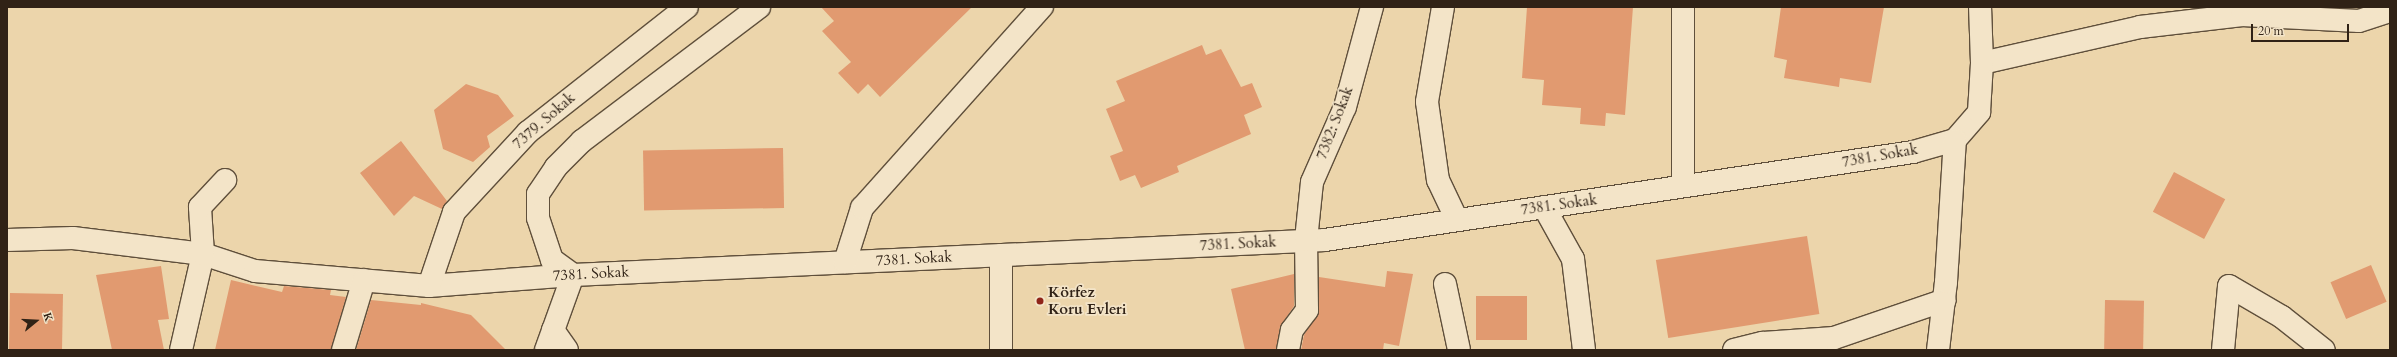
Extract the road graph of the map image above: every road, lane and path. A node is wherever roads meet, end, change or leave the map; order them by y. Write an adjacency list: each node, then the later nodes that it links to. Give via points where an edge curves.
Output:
1 (687, 7): 23 (street, 7379. Sokak, via 528,132 454,212)
2 (759, 7): 20 (street, via 582,141 556,167 538,194 538,218 552,260)
3 (1042, 7): 19 (street, via 862,208)
4 (1372, 7): 16 (street, 7382: Sokak, via 1345,107 1312,182)
5 (1443, 7): 14 (street, via 1427,102 1438,180)
6 (1683, 7): 12 (street)
7 (1980, 7): 9 (street)
8 (2390, 11): 9 (street, via 2359,21 2242,15 2140,27)
9 (1982, 63): 10 (street, via 1979,112)
10 (1955, 140): 12 (street, 7381. Sokak, via 1913,152); 24 (street)
11 (225, 180): 17 (street, via 200,207)
12 (1683, 186): 13 (street, 7381. Sokak)
13 (1544, 207): 14 (street, 7381. Sokak); 32 (street, via 1573,259)
14 (1457, 220): 16 (street, 7381. Sokak)
15 (7, 240): 17 (street, 7381. Sokak, via 73,238)
16 (1306, 240): 18 (street, 7381. Sokak); 30 (street, 7382: Sokak, via 1307,310 1292,330)
17 (203, 254): 21 (street, 7381. Sokak, via 255,271); 26 (street)
18 (1001, 255): 19 (street, 7381. Sokak); 29 (street)
19 (846, 262): 20 (street, 7381. Sokak)
20 (573, 275): 23 (street, 7381. Sokak); 25 (street)
21 (364, 280): 23 (street, 7381. Sokak); 27 (street)
22 (1445, 284): 31 (street)
23 (429, 286)
24 (1944, 300): 33 (street, via 1834,338 1763,343); 34 (street)
25 (550, 340): 28 (street)
26 (181, 350)
27 (342, 350)
28 (568, 350)
29 (1001, 350)
30 (1288, 350)
31 (1459, 350)
32 (1584, 350)
33 (1734, 350)
34 (1938, 350)
35 (2223, 350): 36 (street, via 2229,286 2282,317)
36 (2324, 350)

